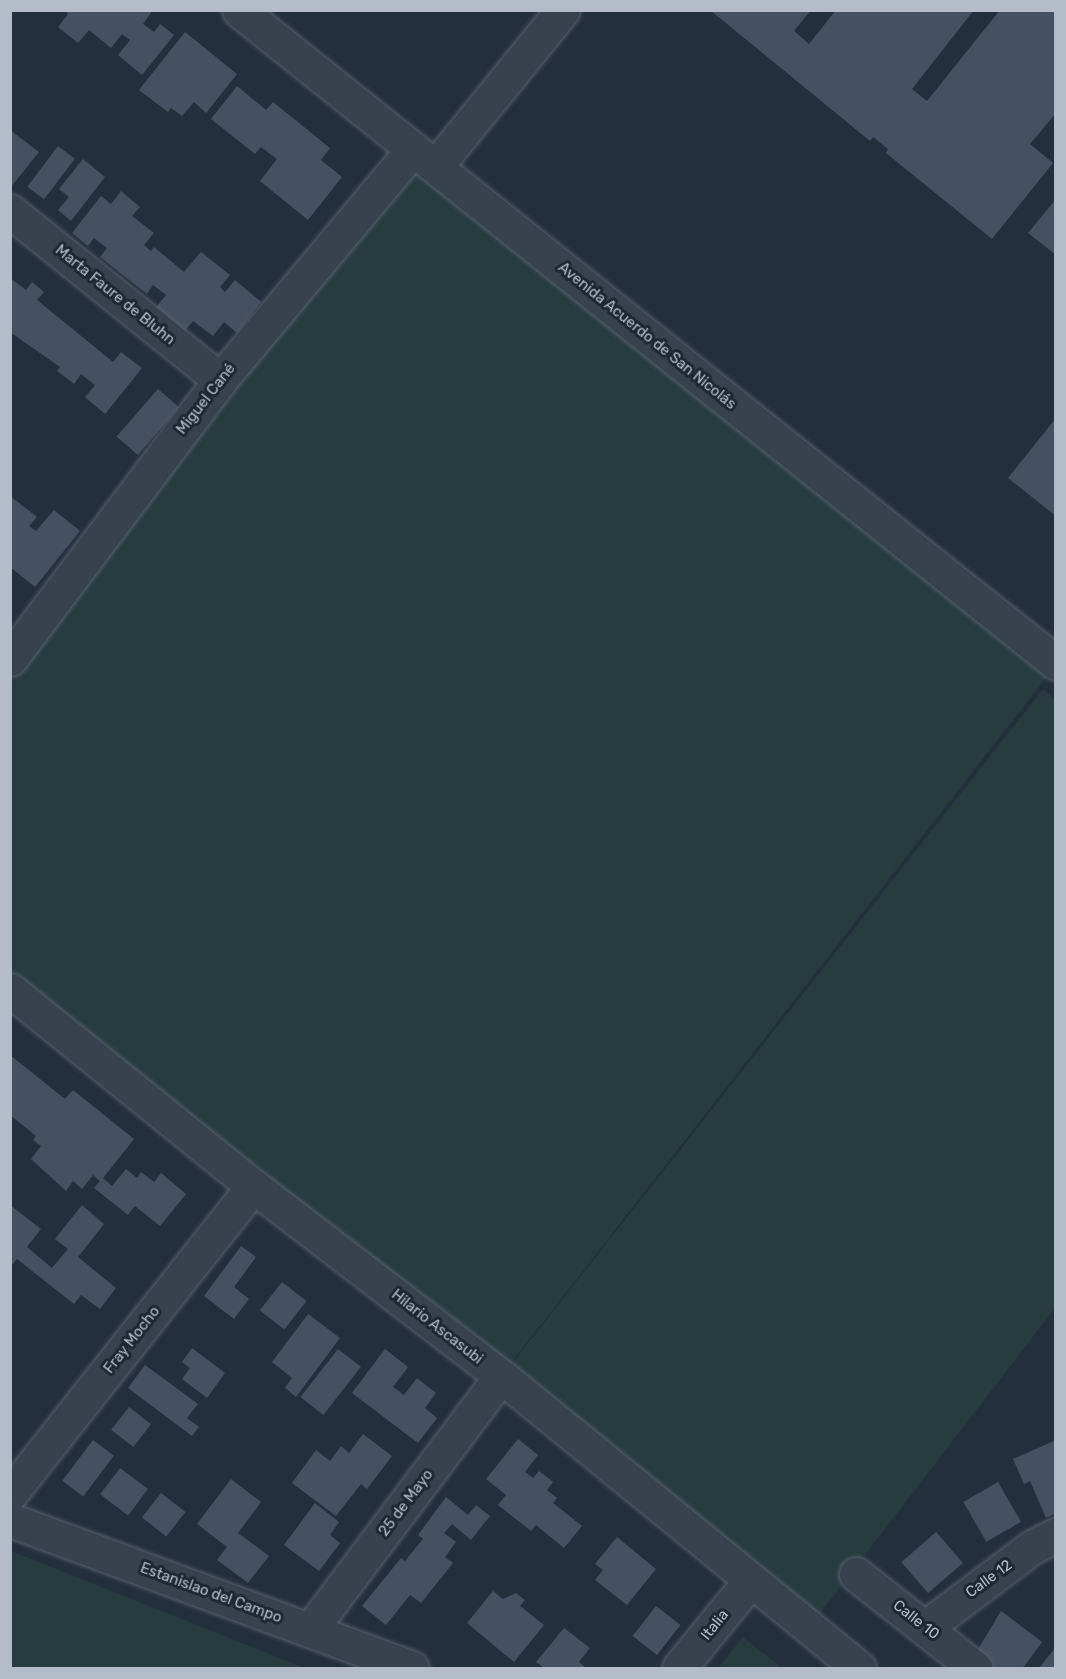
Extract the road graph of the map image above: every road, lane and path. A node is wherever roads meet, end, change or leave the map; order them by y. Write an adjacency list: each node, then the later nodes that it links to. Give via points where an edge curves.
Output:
1 (239, 10): 3 (street, Avenida Acuerdo de San Nicolás)
2 (563, 10): 3 (street, Miguel Cané)
3 (424, 158): 5 (street, Miguel Cané); 8 (street, Avenida Acuerdo de San Nicolás)
4 (10, 211): 5 (street, Marta Faure de Bluhn)
5 (220, 380): 6 (street, Miguel Cané)
6 (22, 621): 7 (street, Miguel Cané)
7 (10, 659)
8 (1056, 663)
9 (10, 990): 10 (street, Hilario Ascasubi)
10 (253, 1186): 11 (street, Hilario Ascasubi); 12 (street, Fray Mocho)
11 (501, 1376): 16 (street, Hilario Ascasubi); 18 (street, 25 de Mayo)
12 (10, 1494)
13 (10, 1520): 18 (street, Estanislao del Campo)
14 (1056, 1535): 17 (street, Calle 12, via 1032,1547)
15 (856, 1574): 17 (street, Calle 10)
16 (750, 1581): 20 (street, Italia); 21 (street, Hilario Ascasubi)
17 (926, 1627): 22 (street, Calle 10)
18 (311, 1629): 19 (street, Estanislao del Campo)
19 (411, 1668)
20 (679, 1668)
21 (860, 1668)
22 (975, 1668)

